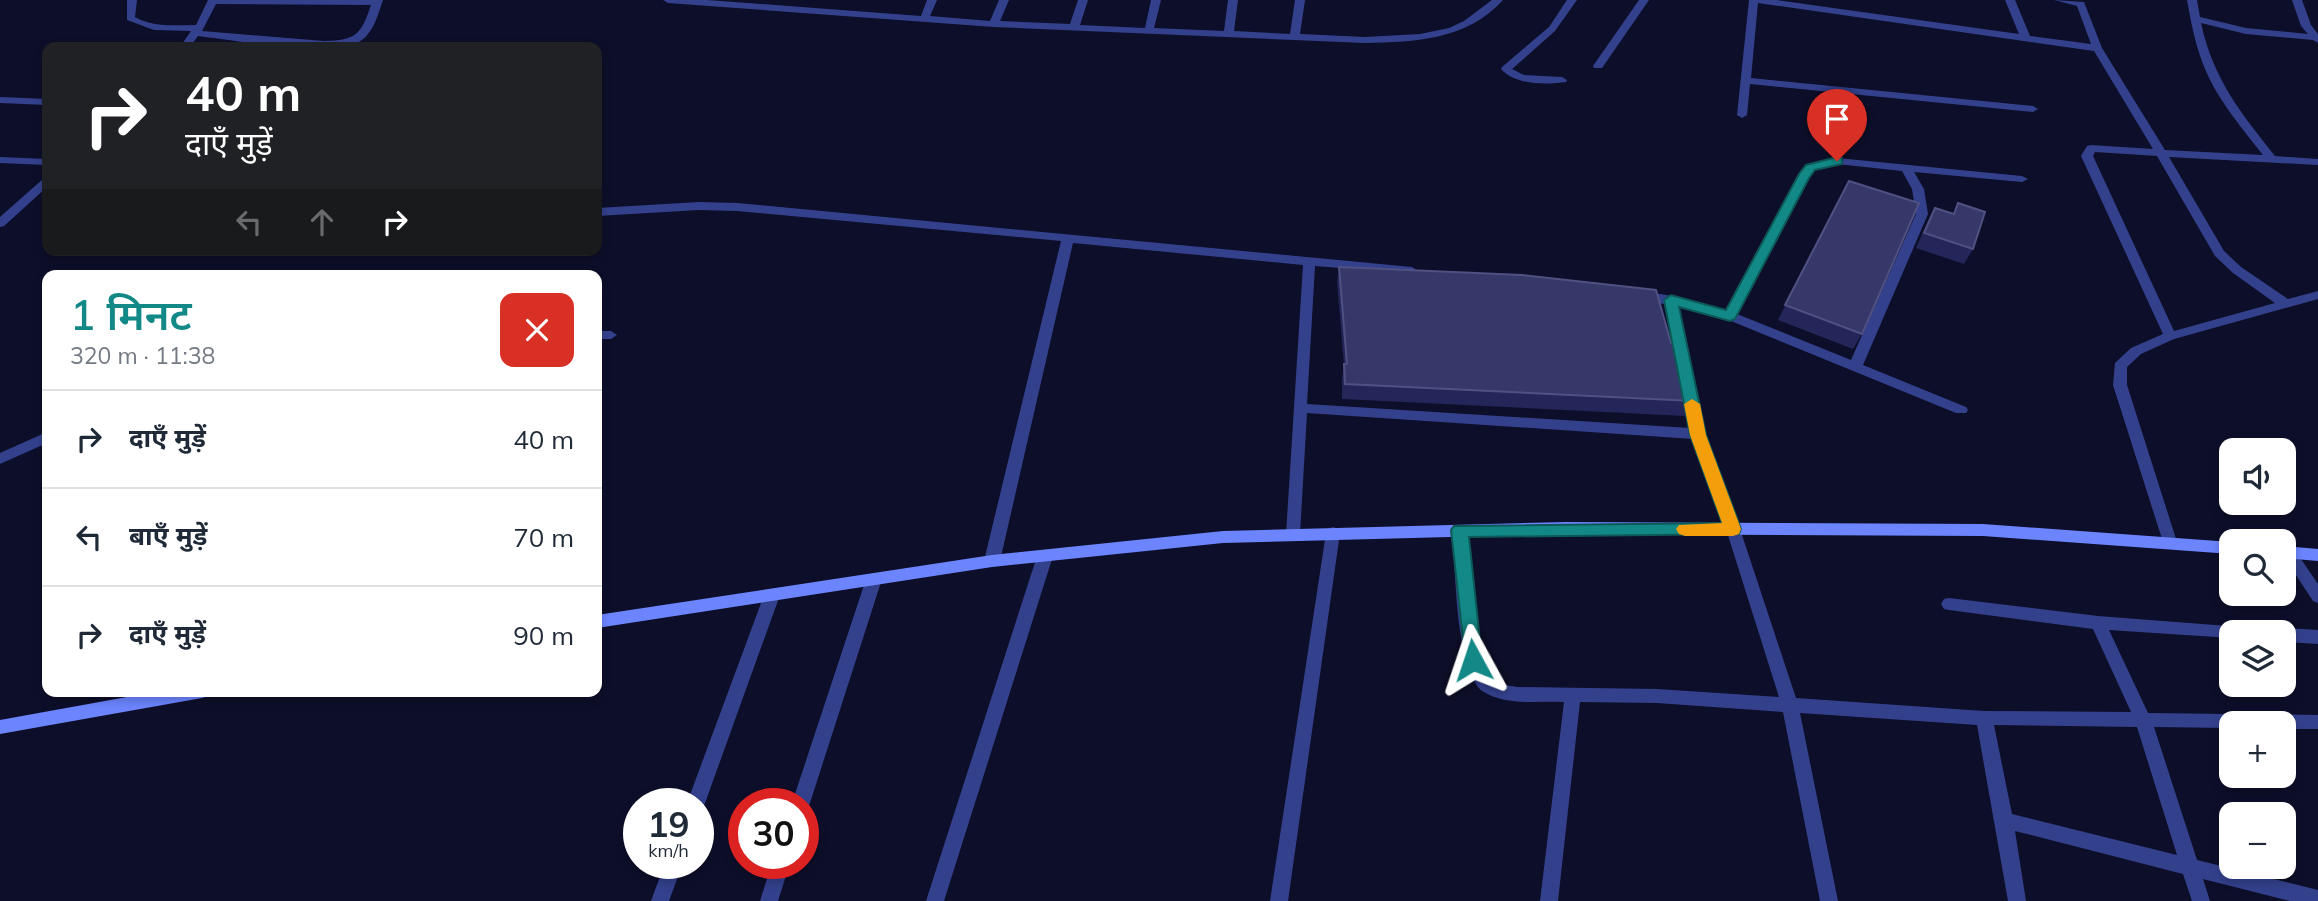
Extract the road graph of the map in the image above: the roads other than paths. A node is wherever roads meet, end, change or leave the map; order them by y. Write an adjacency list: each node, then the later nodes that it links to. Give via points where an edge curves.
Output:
1 (132, 0): 26 (street, via 130,18 138,24)
2 (213, 0): 19 (street); 26 (street)
3 (668, 0): 20 (street)
4 (796, 0): 20 (street)
5 (932, 0): 21 (street)
6 (1004, 0): 23 (street)
7 (1083, 0): 24 (street)
8 (1156, 0): 25 (street)
9 (1233, 0): 27 (street)
10 (1300, 0): 28 (street)
11 (1498, 0): 28 (street, via 1464,27 1438,36 1365,40)
12 (1572, 0): 36 (street, via 1552,29 1506,69 1518,76)
13 (1644, 0): 35 (street)
14 (1755, 0): 29 (street); 37 (street)
15 (2010, 0): 29 (street)
16 (2059, 0): 34 (street, via 2081,4)
17 (2192, 0): 22 (street)
18 (2297, 0): 30 (street, via 2306,26)
19 (377, 1): 33 (street, via 368,28)
20 (790, 10): 21 (street)
21 (924, 19): 23 (street)
22 (2196, 19): 30 (street, via 2246,31); 43 (street, via 2212,74)
23 (994, 24): 24 (street)
24 (1074, 27): 25 (street)
25 (1149, 30): 27 (street)
26 (197, 31): 31 (street); 32 (street)
27 (1228, 33): 28 (street)
28 (1295, 36)
29 (2025, 38): 34 (street)
30 (2317, 38)
31 (188, 42)
32 (314, 42)
33 (352, 42)
34 (2097, 48): 42 (street)
35 (1598, 66)
36 (1562, 80)
37 (1748, 81): 40 (street); 41 (street)
38 (0, 100): 39 (street)
39 (42, 102)
40 (2033, 109)
41 (1742, 115)
42 (2161, 153): 43 (street); 58 (street, via 2219,253); 60 (street, via 2091,148 2087,156)
43 (2272, 159): 46 (street)
44 (0, 160): 45 (street)
45 (42, 162)
46 (2318, 162)
47 (1906, 168): 48 (street); 59 (street, via 1837,161 1810,168); 61 (street, via 1918,189 1922,214)
48 (2022, 179)
49 (42, 185): 51 (street)
50 (602, 212): 52 (street, via 737,207)
51 (0, 223)
52 (1068, 238): 53 (street); 76 (street)
53 (1309, 260): 54 (street); 62 (street)
54 (1420, 272)
55 (1629, 295): 57 (street)
56 (2318, 295): 58 (street)
57 (1671, 300): 59 (street); 64 (street)
58 (2286, 304): 60 (street)
59 (1730, 316): 61 (street)
60 (2170, 336): 71 (street, via 2136,351 2120,366 2120,385)
61 (1855, 367): 63 (street)
62 (1300, 408): 64 (street); 70 (street)
63 (1961, 410)
64 (1698, 435): 67 (street)
65 (42, 439): 66 (street)
66 (0, 459)
67 (1733, 529): 68 (street); 71 (street, via 1983,530); 89 (street)
68 (1460, 530): 69 (street); 87 (street, via 1473,660 1483,681 1495,690 1517,694)
69 (1333, 533): 70 (street); 104 (street)
70 (1293, 534): 75 (street)
71 (2170, 542): 72 (street)
72 (2219, 547)
73 (2296, 554): 74 (street)
74 (2318, 555)
75 (1045, 556): 76 (street); 103 (street)
76 (992, 561): 78 (street)
77 (2296, 566): 80 (street)
78 (874, 579): 79 (street); 95 (street)
79 (772, 595): 82 (street); 94 (street)
80 (2318, 597)
81 (1949, 604): 83 (street)
82 (602, 621)
83 (2098, 623): 84 (street); 91 (street)
84 (2219, 631)
85 (2296, 636): 86 (street)
86 (2318, 637)
87 (1573, 694): 89 (street); 105 (street)
88 (168, 697): 93 (street)
89 (1790, 705): 90 (street); 106 (street)
90 (1984, 718): 91 (street); 96 (street)
91 (2143, 720): 92 (street); 97 (street)
92 (2318, 722)
93 (0, 727)
94 (701, 788)
95 (806, 788)
96 (2004, 820): 97 (street); 107 (street)
97 (2189, 865): 100 (street); 108 (street)
98 (668, 879): 101 (street)
99 (776, 879): 102 (street)
100 (2318, 899)
101 (660, 901)
102 (769, 901)
103 (936, 901)
104 (1279, 901)
105 (1549, 901)
106 (1829, 901)
107 (2017, 901)
108 (2201, 901)

